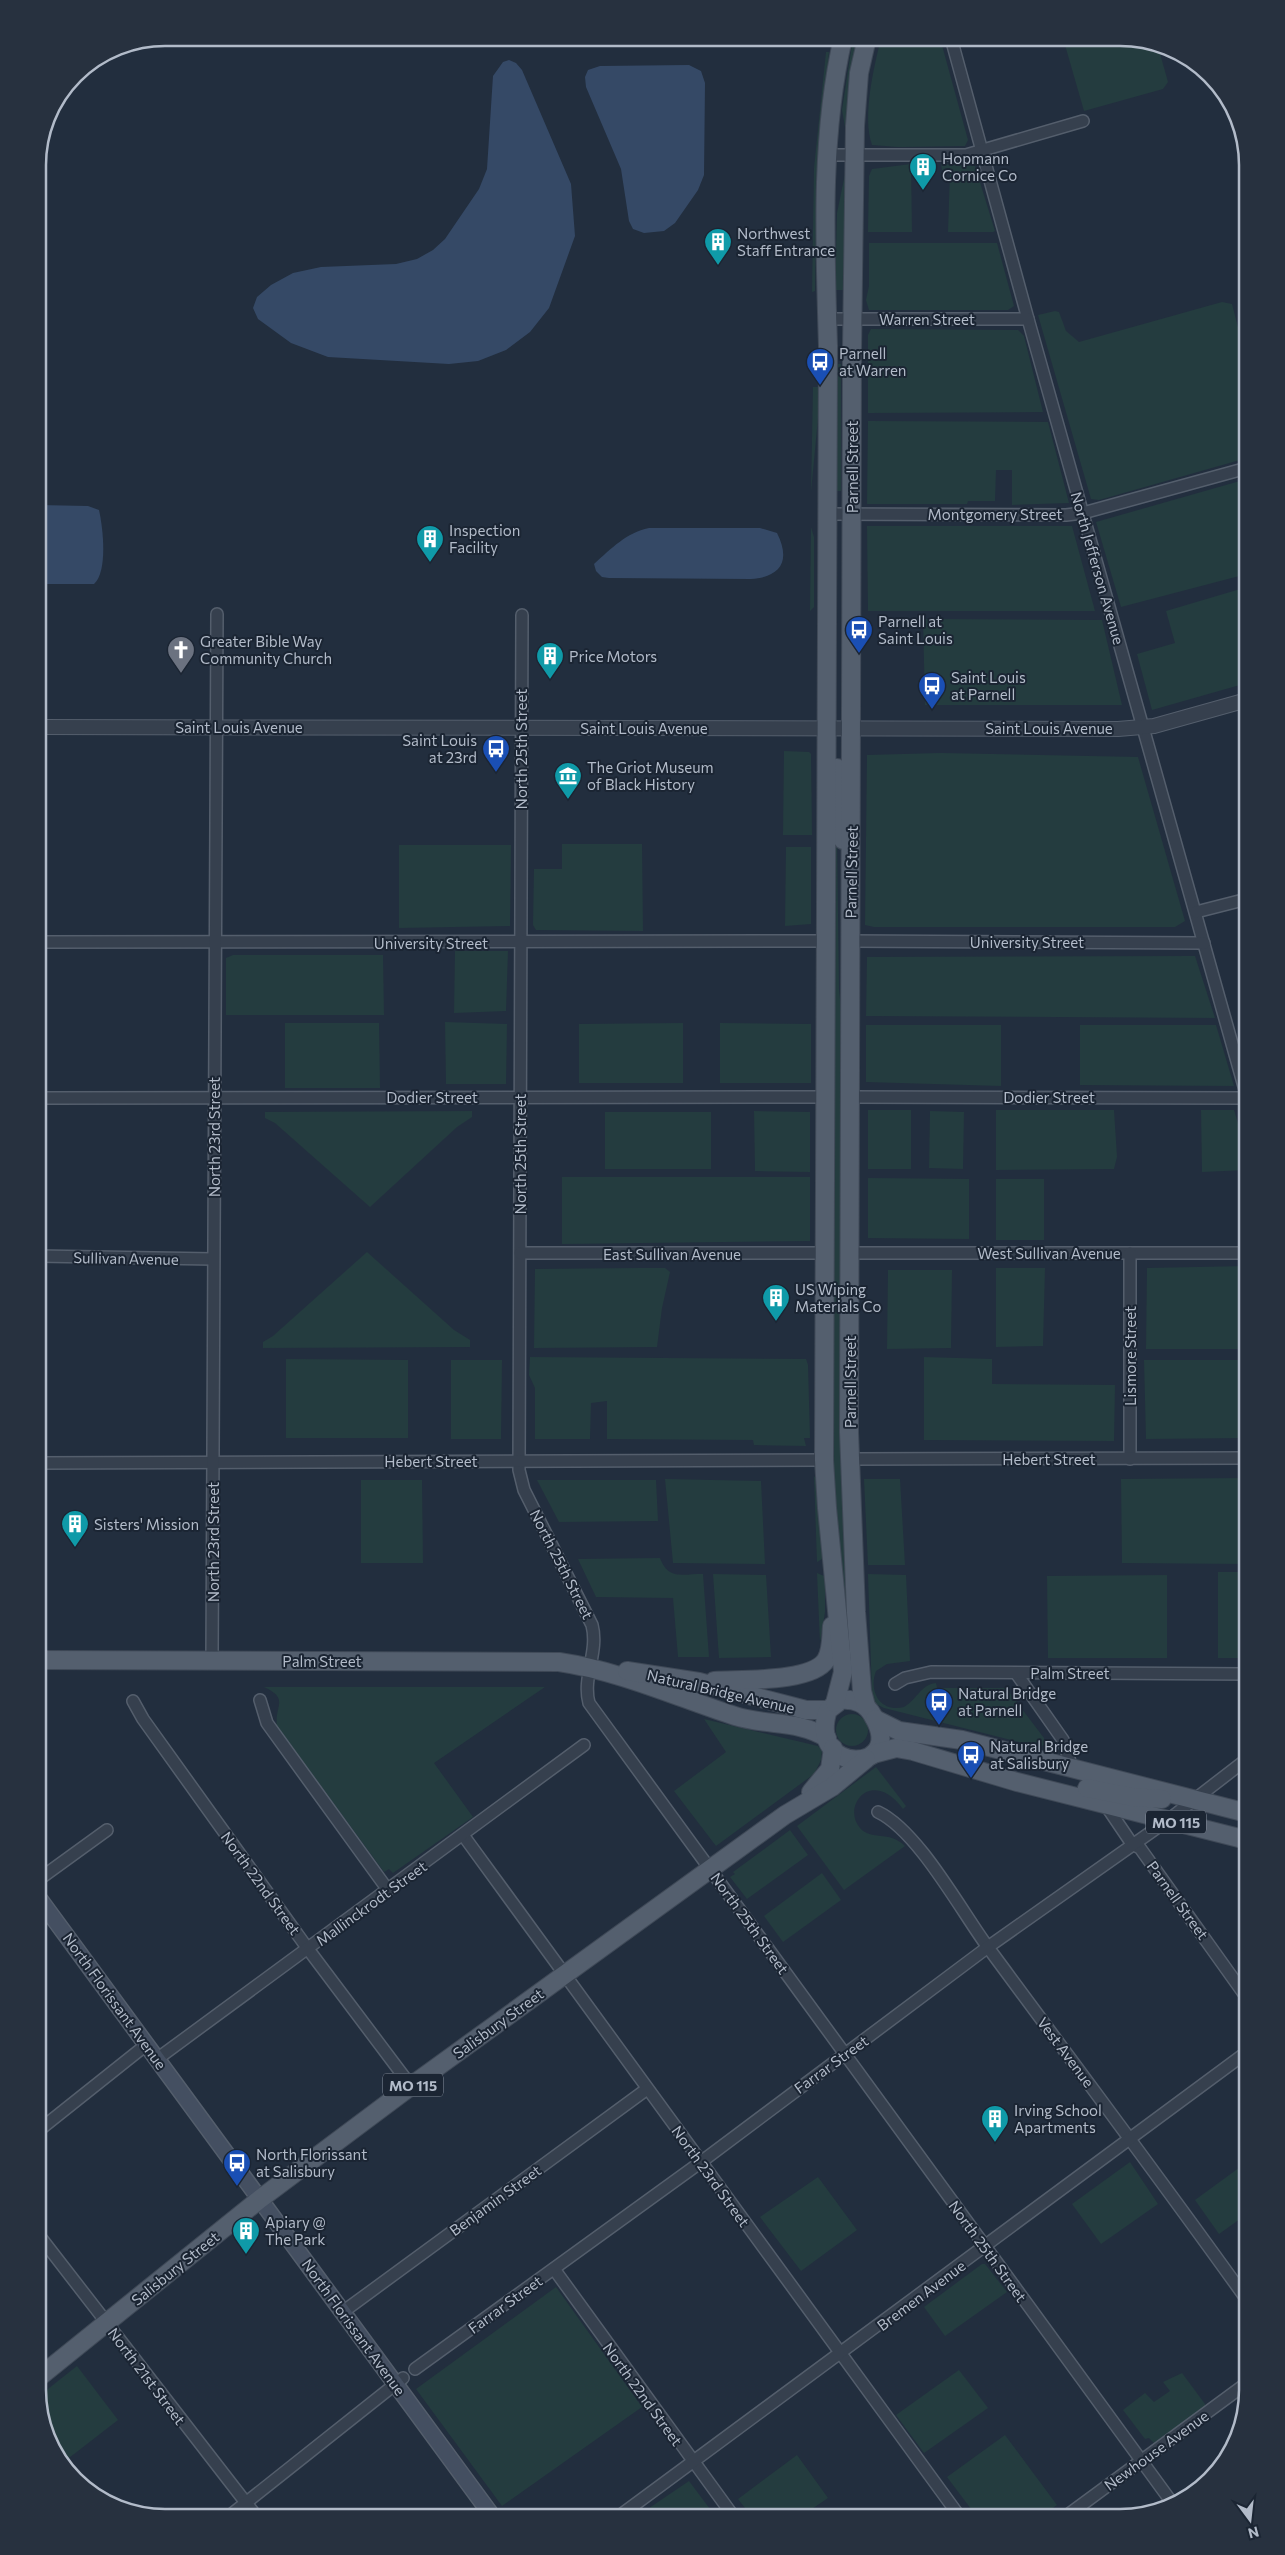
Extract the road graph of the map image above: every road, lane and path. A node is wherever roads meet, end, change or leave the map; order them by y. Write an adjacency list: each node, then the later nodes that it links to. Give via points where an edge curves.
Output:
1 (841, 47): 6 (main road, Parnell Street, via 834,82)
2 (865, 47): 7 (main road, Parnell Street, via 856,98)
3 (954, 47): 5 (street, North Jefferson Avenue)
4 (1083, 122): 5 (street)
5 (983, 150): 7 (street, via 961,155); 10 (street, North Jefferson Avenue)
6 (828, 155): 7 (street); 8 (main road, Parnell Street)
7 (854, 155): 9 (main road, Parnell Street)
8 (827, 319): 9 (street, Warren Street); 13 (main road, Parnell Street)
9 (852, 319): 10 (street, Warren Street); 14 (main road, Parnell Street)
10 (1028, 319): 12 (street, North Jefferson Avenue)
11 (1239, 470): 12 (street, Montgomery Street)
12 (1083, 513): 14 (street, Montgomery Street); 23 (street, North Jefferson Avenue)
13 (826, 514): 14 (street, Montgomery Street); 21 (main road, Parnell Street)
14 (852, 514): 22 (main road, Parnell Street)
15 (217, 614): 19 (street, North 23rd Street)
16 (522, 615): 20 (street, North 25th Street)
17 (1239, 702): 23 (street, Saint Louis Avenue)
18 (47, 727): 19 (street, Saint Louis Avenue)
19 (215, 727): 20 (street, Saint Louis Avenue); 30 (street, North 23rd Street)
20 (521, 727): 21 (street, Saint Louis Avenue); 31 (street, North 25th Street)
21 (826, 728): 22 (street, Saint Louis Avenue); 24 (main road, via 833,737 836,752 839,812); 28 (main road, Parnell Street)
22 (852, 728): 23 (street, Saint Louis Avenue); 24 (main road, Parnell Street)
23 (1143, 728): 26 (street, North Jefferson Avenue)
24 (850, 882): 27 (main road, Parnell Street)
25 (1239, 901): 26 (street)
26 (1196, 912): 32 (street, North Jefferson Avenue)
27 (850, 940): 32 (street, University Street); 36 (main road, Parnell Street)
28 (825, 941): 31 (street, University Street); 35 (main road, Parnell Street)
29 (47, 942): 30 (street, University Street)
30 (214, 942): 31 (street, University Street); 38 (street, North 23rd Street)
31 (520, 943): 34 (street, North 25th Street)
32 (1204, 943): 33 (street, North Jefferson Avenue)
33 (1239, 1066)
34 (520, 1097): 35 (street, Dodier Street); 38 (street, Dodier Street); 40 (street, North 25th Street)
35 (826, 1097): 44 (main road, Parnell Street)
36 (850, 1097): 39 (street, Dodier Street); 41 (main road, Parnell Street)
37 (47, 1098): 38 (street, Dodier Street)
38 (214, 1098): 46 (street, North 23rd Street)
39 (1239, 1098)
40 (520, 1253): 44 (street, East Sullivan Avenue); 51 (street, North 25th Street)
41 (850, 1253): 42 (street, West Sullivan Avenue); 48 (main road, Parnell Street)
42 (1130, 1253): 43 (street, West Sullivan Avenue); 49 (street, Lismore Street)
43 (1239, 1253)
44 (824, 1254): 50 (main road, Parnell Street)
45 (47, 1256): 46 (street, Sullivan Avenue)
46 (214, 1259): 52 (street, North 23rd Street)
47 (1239, 1458): 49 (street, Hebert Street)
48 (850, 1459): 49 (street, Hebert Street); 65 (main road, Parnell Street, via 862,1691)
49 (1130, 1459)
50 (824, 1460): 51 (street, Hebert Street); 54 (main road, Parnell Street)
51 (519, 1461): 52 (street, Hebert Street); 57 (street, North 25th Street, via 524,1490 592,1625)
52 (213, 1462): 53 (street, Hebert Street); 56 (street, North 23rd Street)
53 (46, 1463)
54 (834, 1585): 60 (main road, via 830,1646 826,1660 818,1667 788,1676); 64 (main road, Parnell Street, via 843,1672)
55 (46, 1660): 56 (main road, Palm Street)
56 (212, 1661): 57 (main road, Palm Street, via 545,1662)
57 (599, 1669): 60 (main road, Natural Bridge Avenue, via 635,1671); 66 (main road, Natural Bridge Avenue, via 735,1716 804,1726); 83 (street, North 25th Street, via 587,1695 592,1709)
58 (1016, 1673): 59 (street, Palm Street); 61 (street, Palm Street, via 931,1672 905,1678); 70 (street, via 1063,1740)
59 (1239, 1674)
60 (698, 1682): 64 (main road, Natural Bridge Avenue, via 806,1710)
61 (895, 1684)
62 (260, 1700): 85 (street, via 268,1723)
63 (133, 1701): 88 (street, North 22nd Street)
64 (831, 1706): 65 (main road, via 848,1700); 66 (main road, via 825,1723)
65 (870, 1713): 68 (main road, via 879,1737); 70 (main road, MO 115, via 899,1731 954,1738)
66 (830, 1743): 68 (main road, via 849,1760); 74 (main road, Salisbury Street / MO 115, via 832,1761 826,1776)
67 (584, 1745): 80 (street, Mallinckrodt Street)
68 (870, 1756): 71 (main road, MO 115, via 888,1749 903,1749); 74 (main road, Salisbury Street / MO 115, via 832,1787)
69 (1239, 1766): 72 (street, Farrar Street)
70 (1072, 1768): 72 (main road, MO 115)
71 (1017, 1782): 72 (main road, via 1064,1783 1132,1797); 73 (main road, MO 115)
72 (1194, 1800): 75 (main road, MO 115); 77 (street, Farrar Street)
73 (1105, 1804): 77 (main road, MO 115); 82 (street, Parnell Street)
74 (799, 1805): 83 (main road, Salisbury Street / MO 115)
75 (1239, 1811)
76 (878, 1812): 87 (street, Vest Avenue, via 890,1818 913,1840)
77 (1168, 1820): 78 (main road); 81 (main road, MO 115); 82 (street, Farrar Street)
78 (1239, 1825)
79 (107, 1830): 84 (street)
80 (463, 1835): 85 (street, Mallinckrodt Street); 89 (street, North 23rd Street)
81 (1239, 1838)
82 (1132, 1844): 87 (street, Farrar Street); 90 (street, Parnell Street, via 1140,1848)
83 (710, 1869): 89 (main road, Salisbury Street / MO 115); 92 (street, North 25th Street)
84 (46, 1874)
85 (388, 1890): 88 (street, Mallinckrodt Street)
86 (46, 1909): 91 (main road, North Florissant Avenue)
87 (988, 1947): 92 (street, Farrar Street); 98 (street, Vest Avenue)
88 (308, 1949): 93 (street, Mallinckrodt Street); 95 (street, North 22nd Street)
89 (564, 1975): 95 (main road, Salisbury Street / MO 115); 96 (street, North 23rd Street)
90 (1239, 1986)
91 (146, 2045): 93 (main road, North Florissant Avenue); 97 (street)
92 (846, 2054): 99 (street, Farrar Street); 102 (street, North 25th Street)
93 (157, 2059): 100 (main road, North Florissant Avenue)
94 (1239, 2059): 98 (street, Bremen Avenue)
95 (411, 2086): 100 (main road, Salisbury Street / MO 115)
96 (647, 2089): 99 (street, North 23rd Street); 105 (street, Benjamin Street)
97 (46, 2125)
98 (1131, 2140): 102 (street, Bremen Avenue); 104 (street, Vest Avenue)
99 (701, 2162): 103 (street, Farrar Street); 107 (street, North 23rd Street)
100 (260, 2199): 105 (main road, North Florissant Avenue); 106 (main road, Salisbury Street / MO 115)
101 (46, 2245): 106 (street, North 21st Street)
102 (985, 2247): 107 (street, Bremen Avenue); 112 (street, North 25th Street)
103 (554, 2269): 108 (street, Farrar Street); 113 (street, North 22nd Street)
104 (1239, 2288)
105 (344, 2311): 110 (main road, North Florissant Avenue)
106 (107, 2324): 109 (main road, Salisbury Street / MO 115); 115 (street, North 21st Street)
107 (842, 2353): 113 (street, Bremen Avenue); 121 (street, North 23rd Street)
108 (415, 2369)
109 (46, 2372)
110 (399, 2381): 115 (street); 118 (main road, North Florissant Avenue)
111 (1239, 2390): 112 (street, Newhouse Avenue)
112 (1142, 2461): 114 (street, North 25th Street); 122 (street, Newhouse Avenue)
113 (692, 2462): 119 (street, Bremen Avenue); 120 (street, North 22nd Street)
114 (1169, 2498)
115 (246, 2503): 116 (street); 117 (street, North 21st Street)
116 (239, 2508)
117 (250, 2508)
118 (486, 2508)
119 (629, 2508)
120 (728, 2509)
121 (953, 2509)
122 (1077, 2509)

